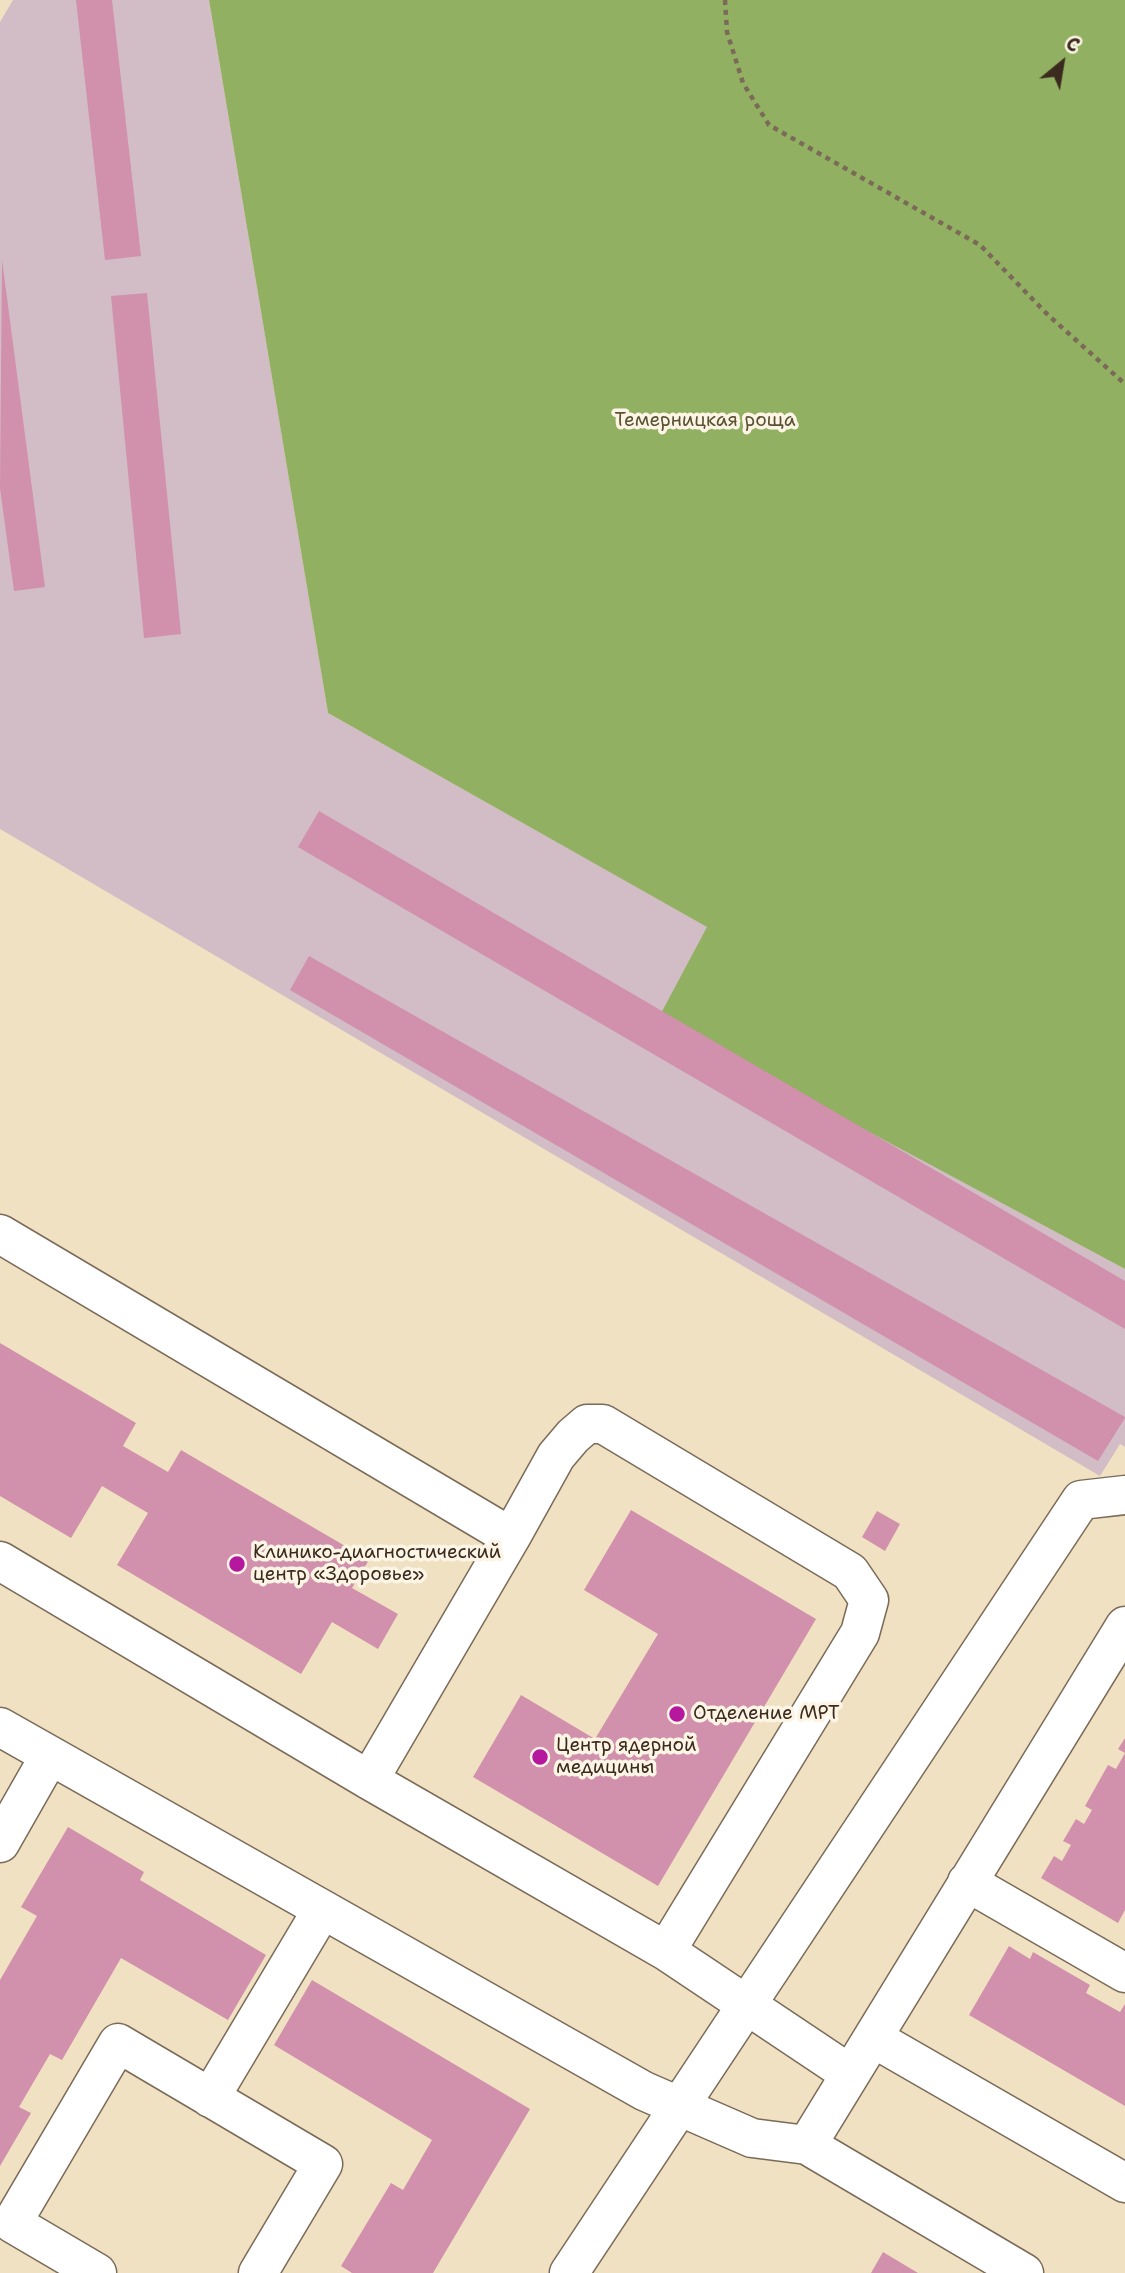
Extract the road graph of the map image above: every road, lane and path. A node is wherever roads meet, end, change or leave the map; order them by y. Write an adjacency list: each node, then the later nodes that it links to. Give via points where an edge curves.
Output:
1 (725, 0): 2 (path, via 727,32 743,83 769,125 980,245)
2 (1125, 384)
3 (0, 1234): 5 (lane)
4 (1125, 1495): 16 (lane, via 1081,1500)
5 (510, 1537): 10 (lane); 14 (lane, via 556,1456 587,1424 603,1424 850,1572 869,1600 860,1633)
6 (0, 1561): 10 (lane)
7 (1125, 1626): 12 (lane)
8 (0, 1727): 9 (lane)
9 (49, 1757): 11 (lane); 13 (lane)
10 (369, 1780): 14 (lane)
11 (0, 1843)
12 (967, 1882): 15 (lane); 17 (lane)
13 (321, 1910): 19 (lane); 20 (lane, via 644,2091)
14 (666, 1951): 16 (lane)
15 (1125, 1973)
16 (747, 2003): 18 (lane); 20 (lane)
17 (873, 2038): 18 (lane); 22 (lane)
18 (850, 2074): 21 (lane)
19 (210, 2098): 23 (lane, via 118,2043 12,2223); 24 (lane, via 323,2164)
20 (680, 2106): 21 (lane, via 752,2138); 25 (lane)
21 (807, 2145): 26 (lane)
22 (1125, 2183)
23 (96, 2273)
24 (258, 2273)
25 (569, 2273)
26 (1024, 2273)

